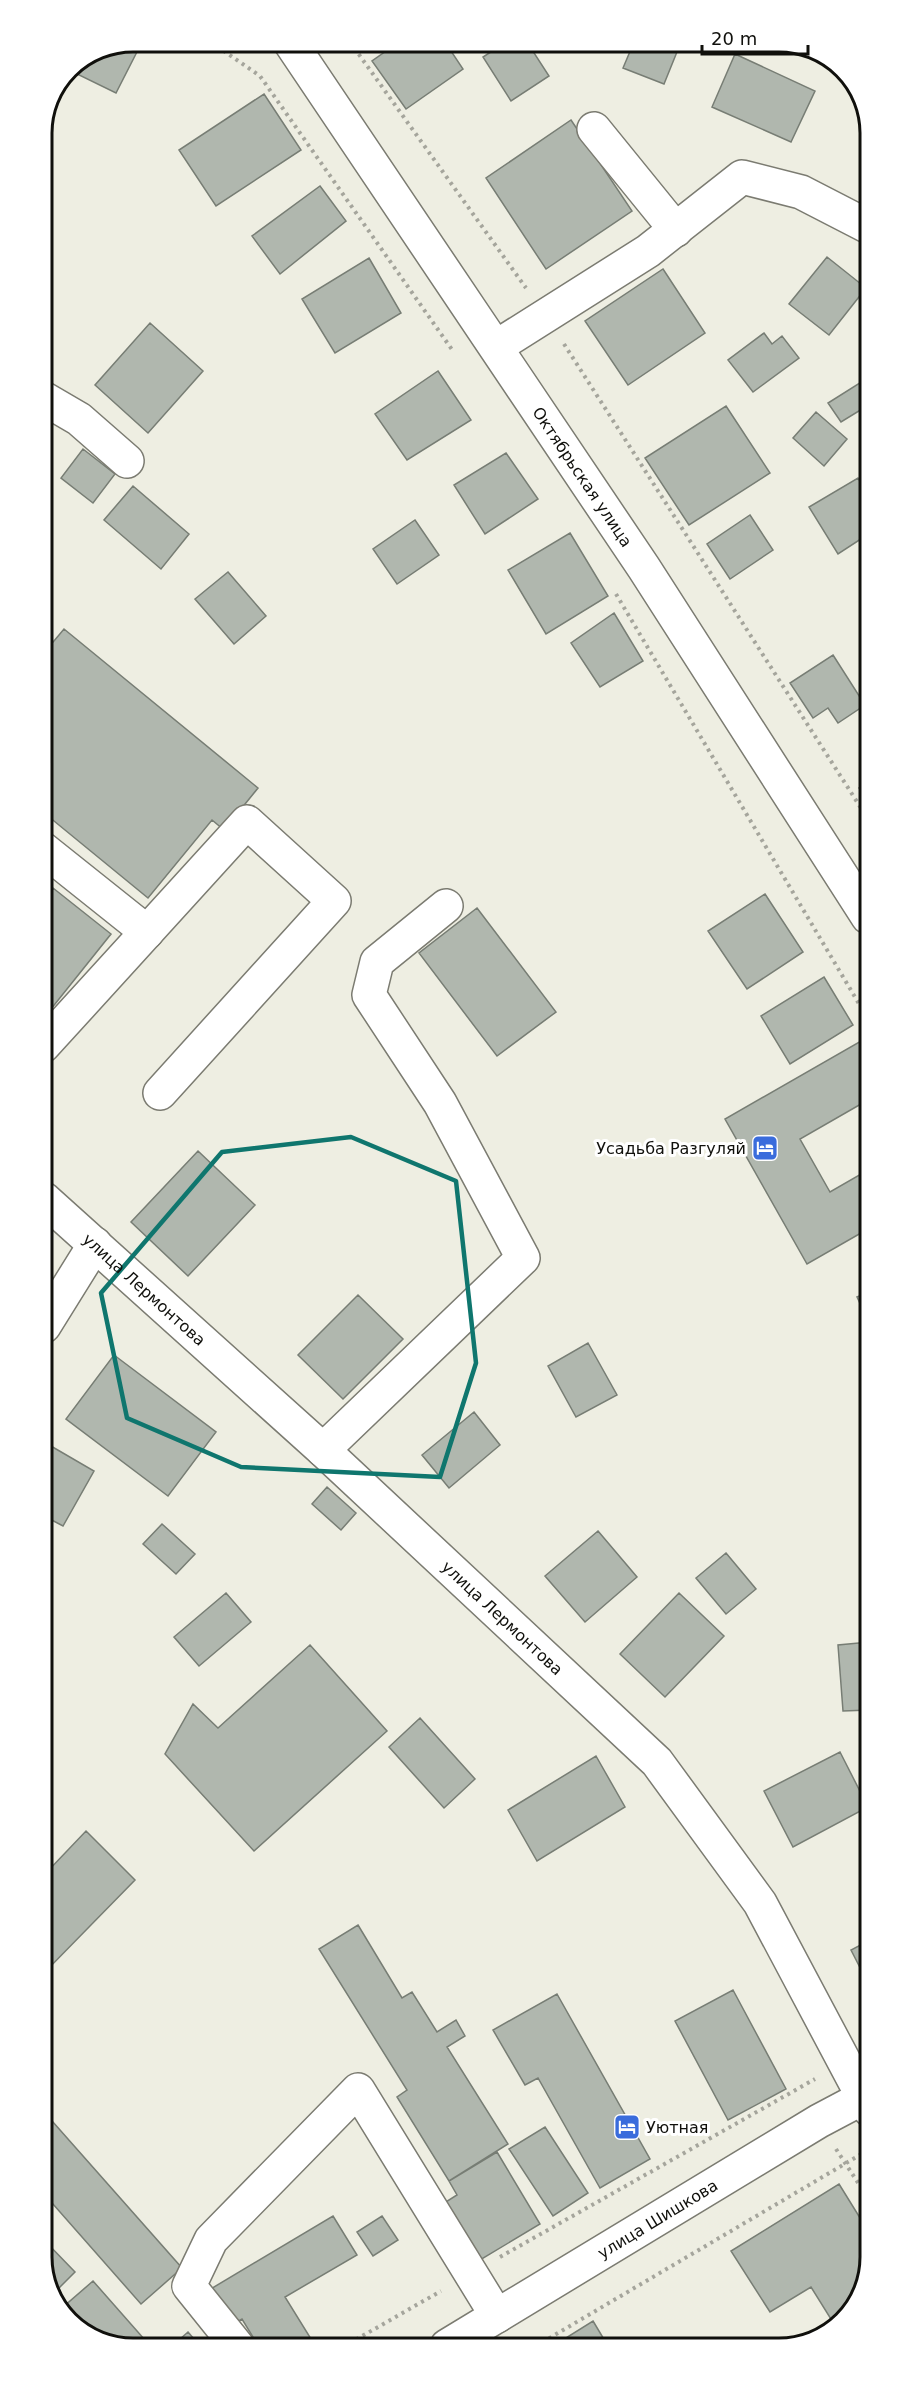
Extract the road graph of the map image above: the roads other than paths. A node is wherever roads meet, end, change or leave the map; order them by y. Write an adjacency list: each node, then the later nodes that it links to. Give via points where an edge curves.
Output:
1 (297, 53): 5 (street, Октябрьская улица)
2 (594, 129): 4 (street)
3 (860, 222): 4 (street, via 801,192 742,177)
4 (676, 230): 5 (street)
5 (496, 347): 9 (street, Октябрьская улица, via 644,568)
6 (53, 404): 7 (street, via 79,419)
7 (127, 461)
8 (53, 857): 11 (street)
9 (860, 905)
10 (446, 906): 17 (street, via 377,962 369,995 440,1103 523,1258)
11 (147, 932): 12 (street); 13 (street, via 247,822 334,901)
12 (53, 1036)
13 (160, 1093)
14 (53, 1206): 15 (street, улица Лермонтова)
15 (95, 1244): 16 (street); 17 (street, улица Лермонтова)
16 (53, 1312)
17 (322, 1450): 18 (street, улица Лермонтова, via 657,1761 760,1903)
18 (860, 2086)
19 (860, 2104): 20 (street, улица Шишкова, via 819,2121)
20 (496, 2316): 21 (street, via 358,2090 211,2240 189,2286); 22 (street, улица Шишкова)
21 (230, 2337)
22 (461, 2338)

